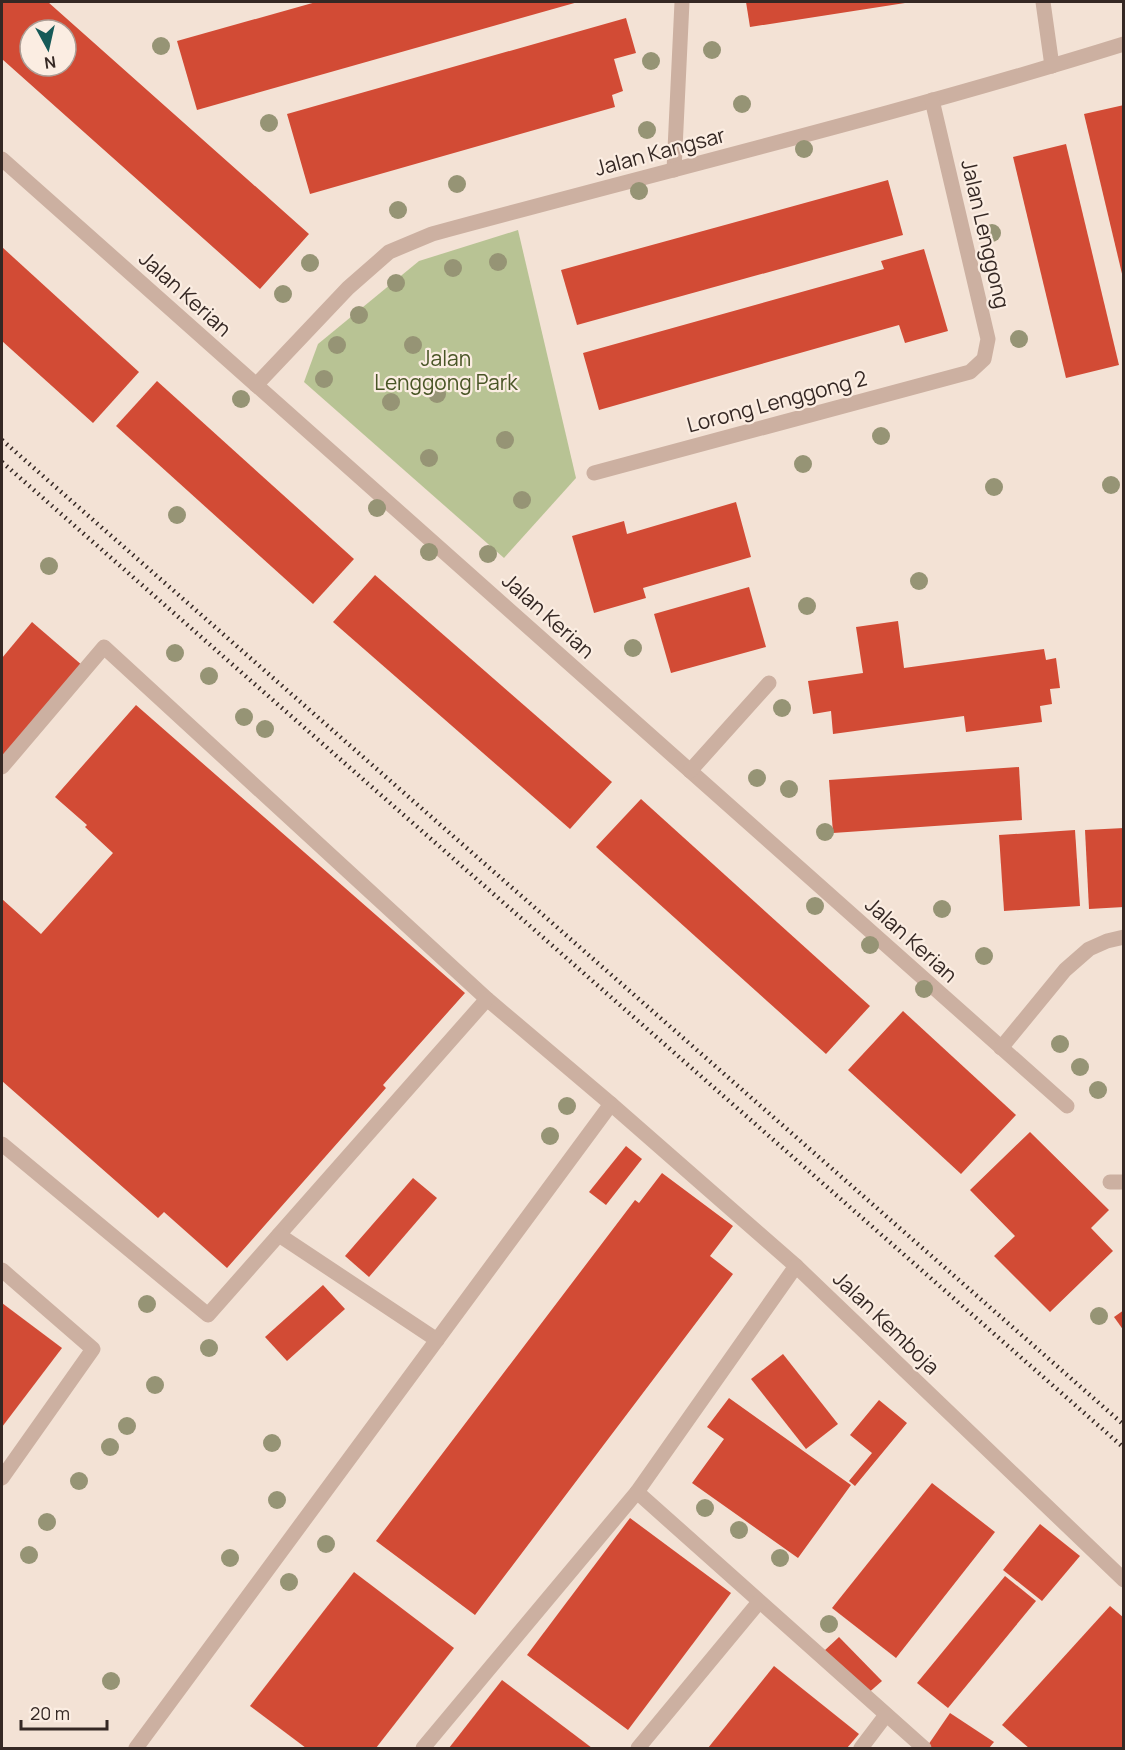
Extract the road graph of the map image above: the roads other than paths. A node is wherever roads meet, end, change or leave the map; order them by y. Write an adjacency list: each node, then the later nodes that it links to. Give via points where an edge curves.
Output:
1 (682, 2): 7 (street)
2 (1043, 2): 4 (street)
3 (1124, 44): 4 (street, Jalan Kangsar)
4 (1052, 66): 5 (street, Jalan Kangsar)
5 (932, 100): 7 (street, Jalan Kangsar); 8 (street, Jalan Lenggong, via 988,339 984,359)
6 (2, 159): 9 (street, Jalan Kerian)
7 (674, 170): 9 (street, Jalan Kangsar, via 432,234 389,252 348,288)
8 (970, 372): 10 (street, Lorong Lenggong 2)
9 (256, 385): 13 (street, Jalan Kerian)
10 (594, 473)
11 (769, 683): 13 (street)
12 (2, 767): 15 (street, Jalan Kemboja, via 104,647)
13 (690, 771): 16 (street, Jalan Kerian)
14 (1124, 937): 16 (street, via 1089,949 1065,970)
15 (487, 999): 17 (street, Jalan Kemboja); 20 (street)
16 (1001, 1048): 18 (street, Jalan Kerian)
17 (611, 1104): 21 (street, Jalan Kemboja); 23 (street)
18 (1067, 1106)
19 (2, 1144): 20 (street, via 208,1316)
20 (279, 1235): 23 (street)
21 (796, 1266): 25 (street); 26 (street, Jalan Kemboja)
22 (2, 1270): 24 (street, via 93,1349)
23 (437, 1340): 29 (street)
24 (2, 1478)
25 (637, 1492): 27 (street); 30 (street)
26 (1124, 1580)
27 (759, 1602): 28 (street); 31 (street)
28 (886, 1715): 32 (street); 33 (street)
29 (136, 1749)
30 (423, 1749)
31 (638, 1749)
32 (861, 1749)
33 (924, 1749)

